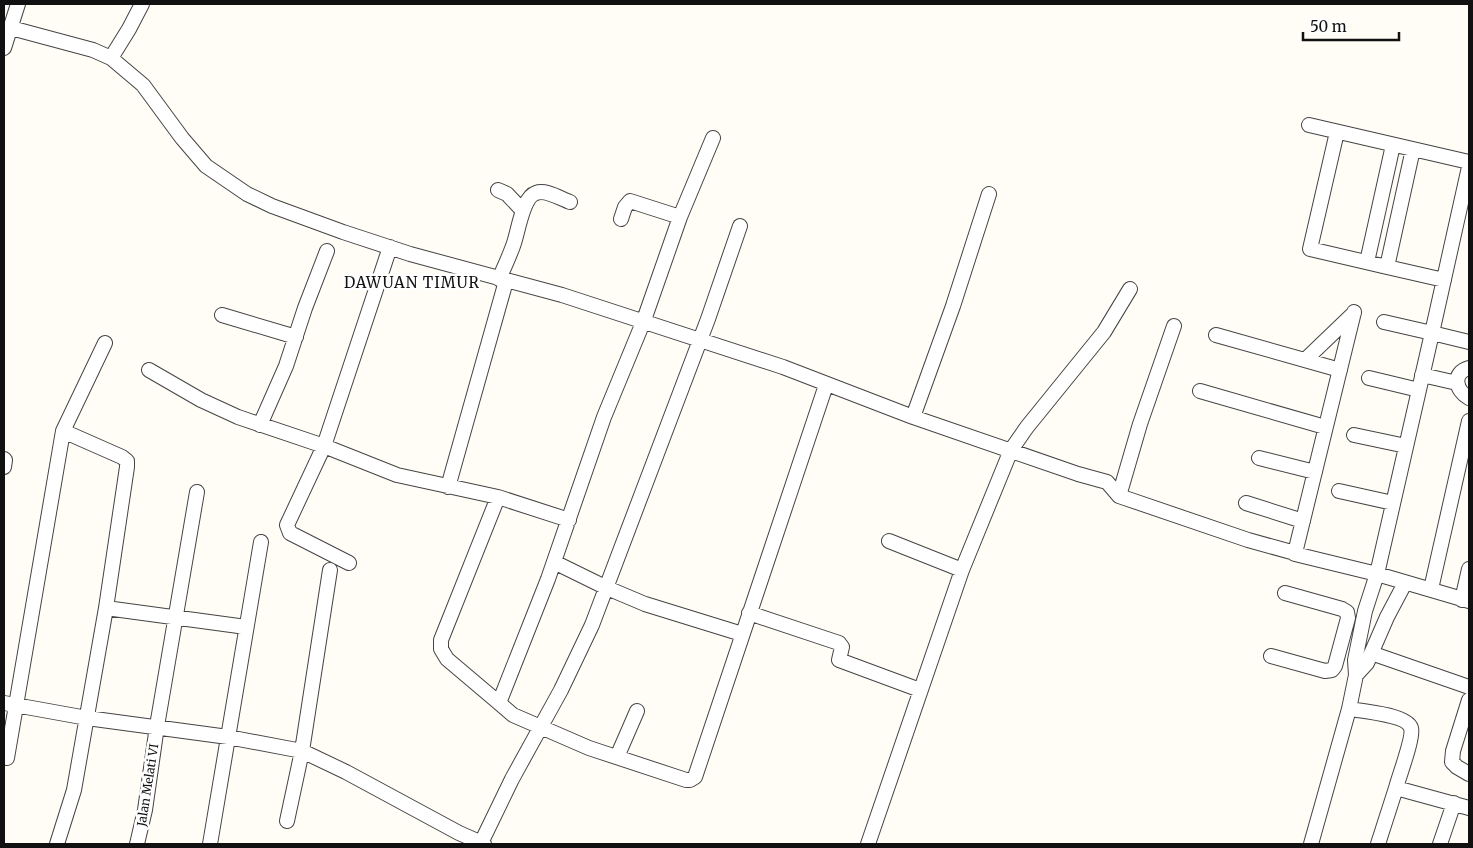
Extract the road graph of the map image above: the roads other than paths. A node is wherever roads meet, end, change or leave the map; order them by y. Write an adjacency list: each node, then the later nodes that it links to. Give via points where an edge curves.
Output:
1 (18, 4): 3 (street)
2 (142, 4): 5 (street)
3 (11, 28): 4 (street); 5 (street)
4 (4, 48)
5 (111, 58): 20 (street, via 143,85 192,150 217,174 272,206)
6 (1309, 125): 7 (street)
7 (1337, 132): 9 (street); 22 (street, via 1310,249)
8 (713, 138): 17 (street)
9 (1393, 145): 10 (street); 22 (street)
10 (1413, 149): 11 (street); 23 (street)
11 (1469, 162)
12 (1469, 167): 25 (street)
13 (498, 190): 16 (street, via 507,194)
14 (989, 194): 48 (street)
15 (570, 202): 16 (street, via 545,192 536,192)
16 (523, 211): 24 (street)
17 (680, 217): 18 (street, via 630,201); 28 (street)
18 (621, 219)
19 (740, 226): 34 (street)
20 (390, 247): 24 (street); 54 (street)
21 (327, 251): 33 (street)
22 (1367, 262): 23 (street)
23 (1387, 267): 25 (street)
24 (503, 280): 28 (street); 61 (street)
25 (1444, 280): 31 (street)
26 (1130, 289): 56 (street, via 1104,332)
27 (222, 315): 33 (street)
28 (644, 320): 34 (street); 68 (street, via 604,418)
29 (1384, 322): 31 (street)
30 (1174, 326): 64 (street, via 1140,424)
31 (1432, 333): 35 (street); 41 (street)
32 (1216, 335): 37 (street)
33 (296, 337): 50 (street)
34 (700, 339): 44 (street); 80 (street)
35 (1469, 342)
36 (105, 343): 52 (street)
37 (1305, 360): 40 (street); 40 (street, via 1354,312)
38 (1469, 368): 43 (street, via 1459,376)
39 (149, 370): 50 (street, via 201,400)
40 (1340, 370): 51 (street)
41 (1422, 375): 43 (street); 45 (street)
42 (1369, 378): 45 (street)
43 (1457, 383): 47 (street, via 1459,390)
44 (826, 384): 48 (street); 86 (street)
45 (1419, 390): 55 (street)
46 (1200, 391): 51 (street)
47 (1469, 398)
48 (913, 417): 56 (street)
49 (1469, 422): 81 (street)
50 (260, 425): 54 (street)
51 (1325, 427): 60 (street)
52 (63, 431): 84 (street, via 127,461); 100 (street)
53 (1354, 435): 55 (street)
54 (324, 446): 61 (street, via 396,475); 74 (street, via 287,527 290,533)
55 (1406, 446): 66 (street)
56 (1011, 450): 64 (street, via 1107,482); 77 (street)
57 (1259, 458): 60 (street)
58 (4, 460): 59 (street)
59 (4, 467)
60 (1314, 472): 69 (street)
61 (448, 486): 65 (street)
62 (1339, 491): 66 (street)
63 (197, 492): 87 (street, Jalan Melati VI)
64 (1120, 496): 72 (street)
65 (498, 497): 68 (street); 99 (street, via 441,640 441,649 447,659)
66 (1394, 503): 78 (street)
67 (1246, 504): 69 (street)
68 (569, 520): 73 (street)
69 (1302, 520): 72 (street)
70 (889, 541): 77 (street)
71 (261, 542): 89 (street)
72 (1295, 553): 78 (street)
73 (554, 562): 80 (street); 99 (street)
74 (349, 563)
75 (1469, 569): 83 (street)
76 (330, 570): 107 (street)
77 (962, 570): 97 (street)
78 (1377, 574): 79 (street); 85 (street)
79 (1406, 583): 81 (street); 88 (street)
80 (606, 588): 90 (street, via 645,604); 105 (street)
81 (1431, 589): 83 (street)
82 (1286, 593): 93 (street, via 1347,612)
83 (1466, 600)
84 (106, 608): 87 (street); 103 (street)
85 (1366, 611): 88 (street); 94 (street)
86 (749, 613): 90 (street); 97 (street, via 839,644 842,647 839,660)
87 (175, 617): 89 (street); 104 (street, Jalan Melati VI)
88 (1387, 617): 91 (street)
89 (246, 628): 106 (street)
90 (742, 634): 108 (street, via 695,777 686,780)
91 (1371, 653): 95 (street); 96 (street)
92 (1271, 656): 93 (street, via 1325,671 1332,670)
93 (1338, 656): 94 (street)
94 (1355, 660): 95 (street)
95 (1356, 675): 101 (street)
96 (1469, 687)
97 (920, 690): 120 (street)
98 (1469, 700): 110 (street, via 1452,751 1452,762)
99 (499, 703): 105 (street, via 513,715)
100 (10, 704): 103 (street); 109 (street)
101 (1350, 709): 111 (street, via 1397,718 1411,727 1411,738); 121 (street)
102 (637, 711): 108 (street)
103 (87, 718): 104 (street); 116 (street, via 74,790)
104 (157, 726): 106 (street); 117 (street, Jalan Melati VI)
105 (542, 728): 108 (street); 119 (street, via 512,779)
106 (228, 736): 107 (street); 118 (street)
107 (302, 751): 114 (street); 115 (street, via 346,772)
108 (616, 757)
109 (7, 758)
110 (1469, 774)
111 (1396, 788): 112 (street); 122 (street)
112 (1454, 803): 113 (street); 123 (street)
113 (1469, 808)
114 (286, 821)
115 (457, 839): 119 (street)
116 (57, 844)
117 (137, 844)
118 (210, 844)
119 (483, 844)
120 (868, 844)
121 (1311, 844)
122 (1378, 844)
123 (1440, 844)

